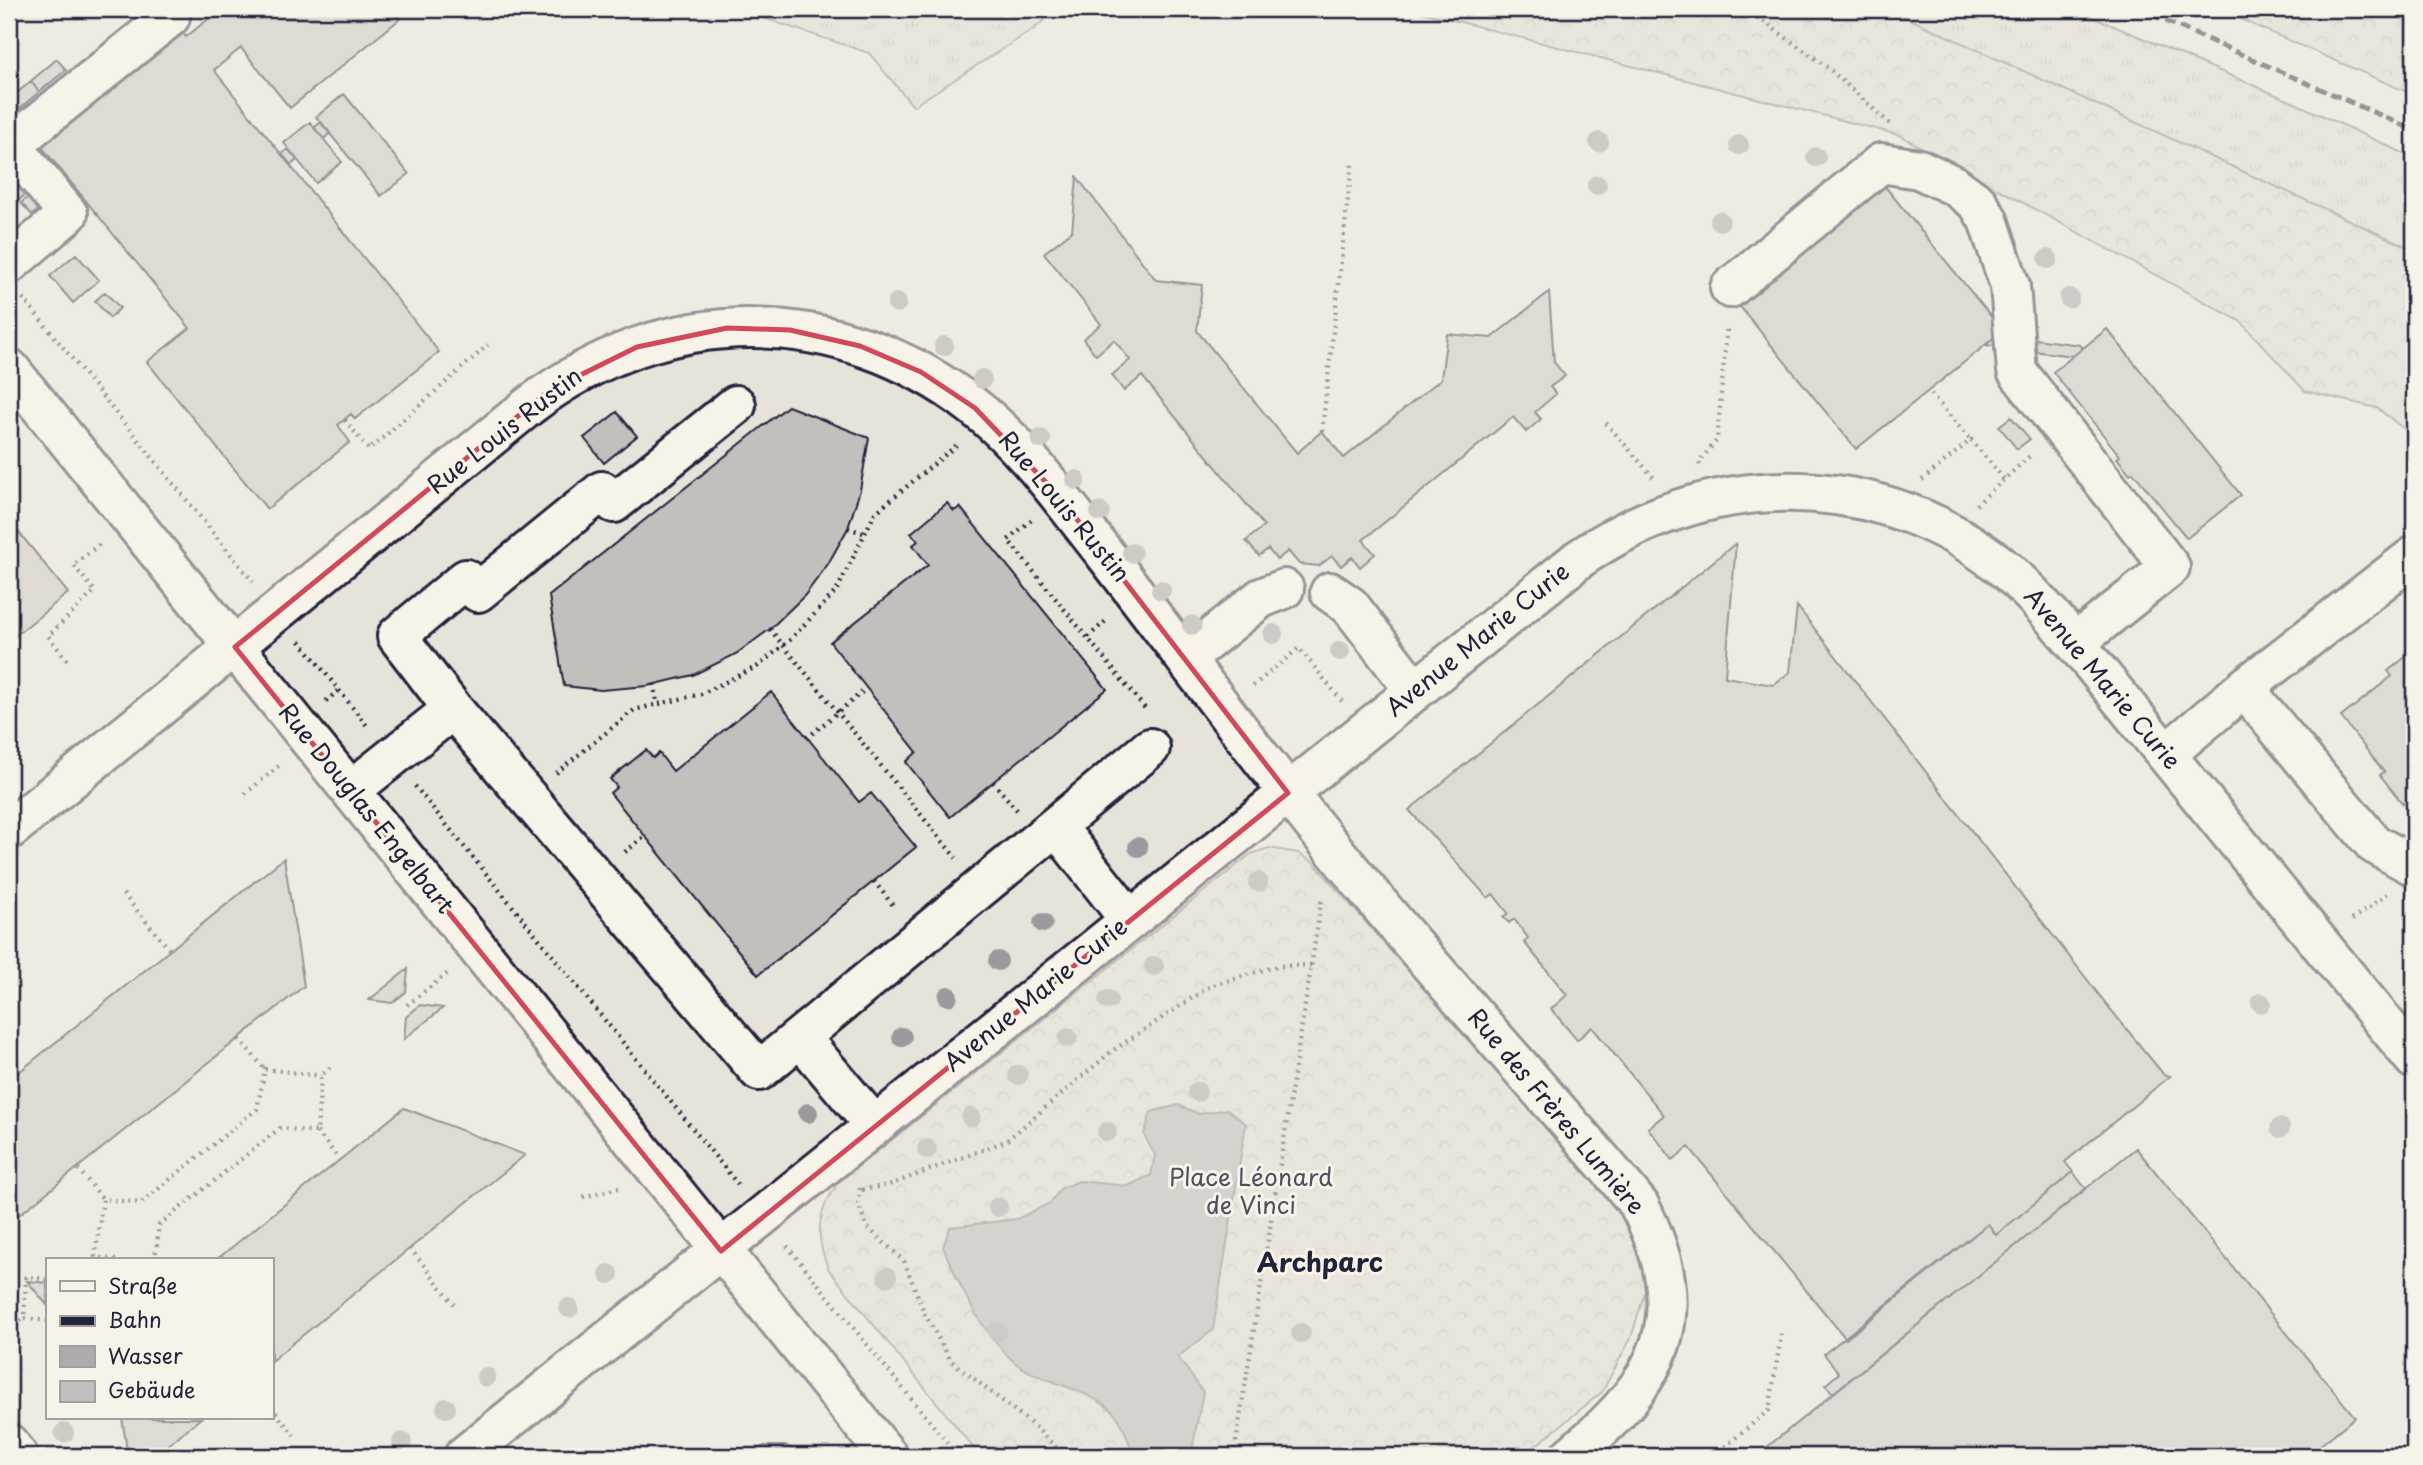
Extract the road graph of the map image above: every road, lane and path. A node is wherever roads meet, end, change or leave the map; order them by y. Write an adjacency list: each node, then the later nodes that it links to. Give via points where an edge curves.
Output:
1 (1746, 9): 4 (path, via 1827,67 1885,117)
2 (170, 17): 5 (street, via 11,145 68,214)
3 (1352, 163): 15 (path)
4 (1919, 169): 6 (street, via 1881,163); 30 (street, via 1978,203 2010,286 2017,371 2170,567)
5 (9, 264)
6 (1730, 288)
7 (488, 345): 13 (path, via 369,450)
8 (1726, 350): 20 (path, via 1717,440 1699,462)
9 (9, 368): 22 (street, Rue Douglas Engelbart)
10 (1931, 394): 16 (path)
11 (736, 405): 41 (street, via 614,503 602,491 478,592 466,579 397,636)
12 (988, 419): 19 (street, Rue Louis Rustin); 25 (path, via 875,513); 32 (street, Rue Louis Rustin, via 921,372 878,352 817,335 755,327 681,334 637,347 592,365 529,406)
13 (345, 420)
14 (1606, 423): 20 (path)
15 (1322, 431)
16 (1970, 440): 18 (path); 21 (path)
17 (2022, 463): 18 (path)
18 (2004, 479): 24 (path)
19 (1059, 496): 33 (street, Rue Louis Rustin); 44 (path, via 1009,540)
20 (1694, 504): 21 (street, Avenue Marie Curie, via 1760,492 1814,492); 38 (street, Avenue Marie Curie, via 1659,514 1607,539)
21 (1888, 507): 24 (street, Avenue Marie Curie)
22 (132, 520): 32 (street, Rue Douglas Engelbart); 34 (path, via 73,565 95,591 48,636)
23 (848, 528): 25 (path)
24 (1947, 531): 30 (street, Avenue Marie Curie, via 1999,565)
25 (863, 533): 31 (path, via 837,590)
26 (2409, 571): 37 (street)
27 (1284, 589): 33 (street, via 1261,598)
28 (1330, 592): 38 (street, via 1350,606)
29 (770, 629): 31 (path)
30 (2075, 642): 46 (street, Avenue Marie Curie)
31 (782, 646): 39 (path, via 758,666 701,694); 43 (path)
32 (235, 647): 49 (street, Rue Douglas Engelbart); 53 (street, Rue Louis Rustin)
33 (1186, 658): 42 (street, Rue Louis Rustin)
34 (67, 660)
35 (654, 684): 39 (path)
36 (867, 688): 43 (path)
37 (2244, 688): 46 (street); 56 (street)
38 (1415, 691): 50 (street, Avenue Marie Curie)
39 (657, 704): 47 (path, via 634,710)
40 (1347, 707): 42 (path, via 1299,648)
41 (453, 709): 49 (street); 66 (street, via 759,1071)
42 (1224, 709): 50 (street, Rue Louis Rustin)
43 (836, 711): 45 (path); 54 (path)
44 (1152, 734): 52 (street)
45 (807, 738)
46 (2166, 754): 61 (street, Avenue Marie Curie)
47 (551, 776)
48 (993, 782): 51 (path)
49 (351, 790): 62 (street, Rue Douglas Engelbart)
50 (1289, 793): 55 (street, Rue des Frères Lumière); 60 (street, Avenue Marie Curie)
51 (1018, 811)
52 (1056, 826): 60 (street); 66 (street)
53 (9, 830)
54 (957, 859)
55 (1348, 866): 64 (path, via 1325,883); 101 (street, Rue des Frères Lumière, via 1625,1187 1658,1245 1668,1311 1654,1360 1620,1412)
56 (2402, 878): 61 (path)
57 (874, 881): 59 (path)
58 (123, 894): 63 (path)
59 (896, 910)
60 (1129, 919): 72 (street, Avenue Marie Curie)
61 (2320, 943): 68 (street, Avenue Marie Curie)
62 (478, 949): 65 (path); 83 (street, Rue Douglas Engelbart)
63 (170, 950)
64 (1311, 965): 78 (path, via 1278,966 1212,985 1112,1051 1006,1141 892,1184); 100 (path)
65 (407, 1005)
66 (800, 1037): 72 (street)
67 (239, 1039): 70 (path)
68 (2414, 1059)
69 (332, 1065): 71 (path)
70 (265, 1069): 71 (path); 80 (path, via 257,1109 163,1186 141,1203)
71 (321, 1076): 73 (path)
72 (874, 1125): 81 (street, Avenue Marie Curie)
73 (317, 1132): 74 (path); 85 (path, via 280,1128 159,1225)
74 (340, 1160)
75 (78, 1169): 80 (path)
76 (853, 1180): 78 (path)
77 (623, 1186): 79 (path)
78 (862, 1190): 99 (path, via 858,1203 867,1227 904,1261 925,1314 951,1361)
79 (583, 1197)
80 (103, 1199): 84 (path)
81 (763, 1216): 83 (street, Avenue Marie Curie); 98 (path)
82 (410, 1248): 87 (path)
83 (721, 1251): 95 (street, Avenue Marie Curie); 97 (street)
84 (93, 1258)
85 (155, 1258)
86 (46, 1279): 88 (path, via 26,1277)
87 (454, 1304)
88 (24, 1318): 89 (path); 90 (path)
89 (46, 1321)
90 (9, 1329)
91 (1782, 1330): 102 (path, via 1769,1410)
92 (273, 1409): 93 (path)
93 (294, 1435)
94 (9, 1444): 96 (street)
95 (472, 1454)
96 (18, 1456)
97 (888, 1456)
98 (958, 1456)
99 (1065, 1456)
100 (1234, 1456)
101 (1570, 1456)
102 (1714, 1456)

